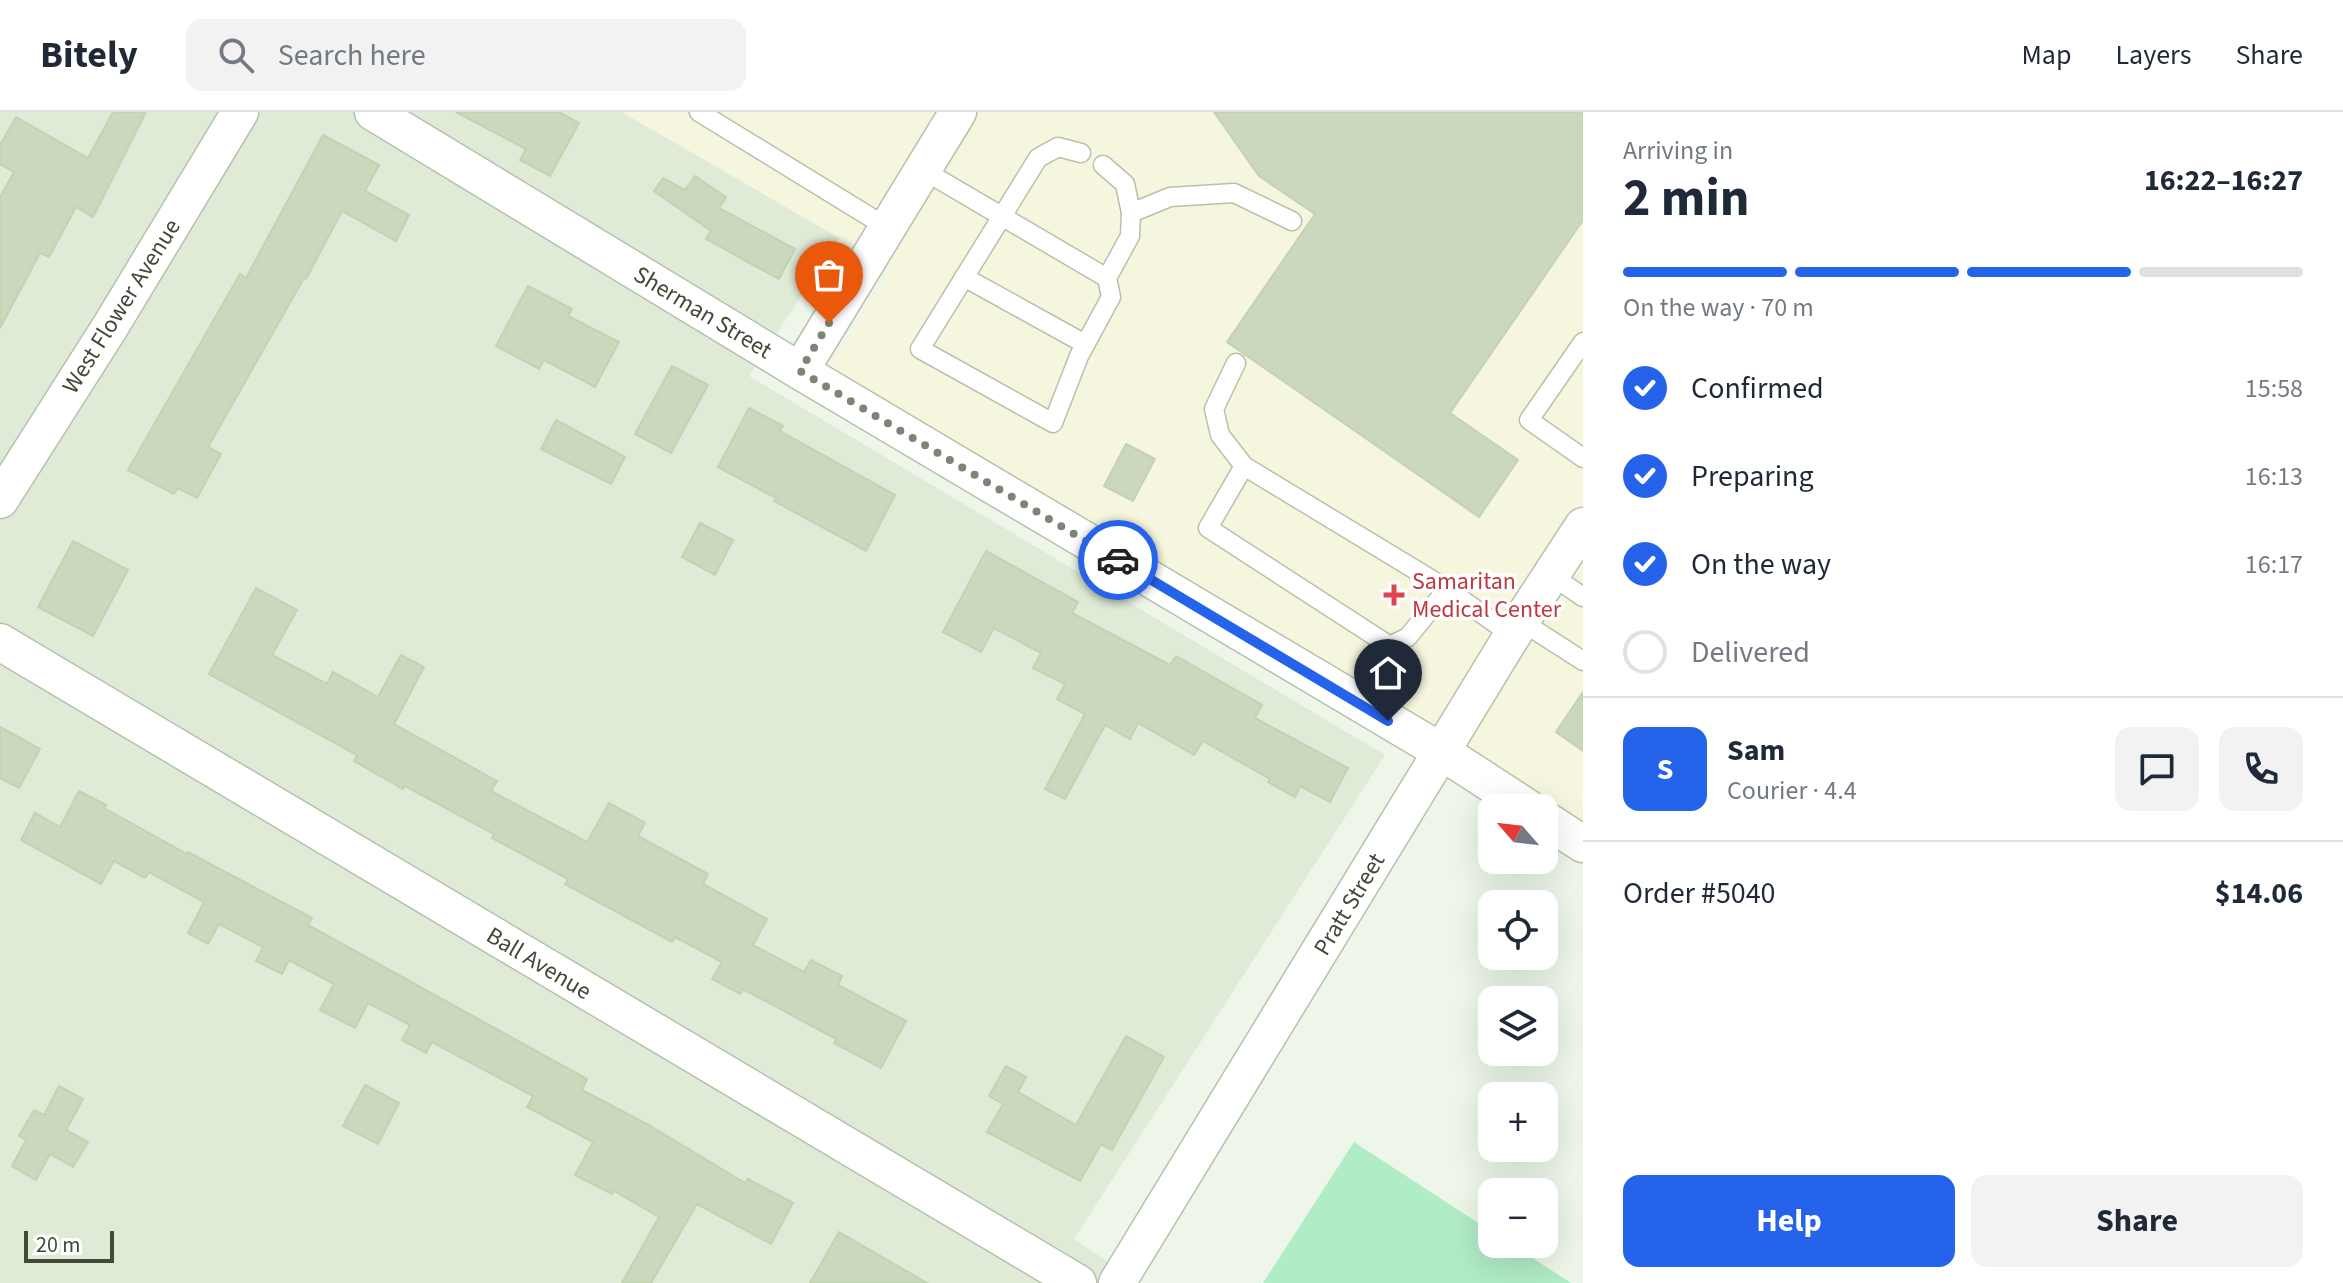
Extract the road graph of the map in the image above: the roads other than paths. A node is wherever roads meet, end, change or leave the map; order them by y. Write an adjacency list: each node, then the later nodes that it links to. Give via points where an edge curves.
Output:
1 (240, 112): 20 (street, West Flower Avenue)
2 (373, 112): 17 (street, Sherman Street)
3 (699, 112): 11 (lane)
4 (958, 112): 7 (street)
5 (1081, 153): 9 (lane, via 1058,147 1038,158)
6 (1103, 165): 8 (lane, via 1125,184)
7 (923, 170): 9 (lane); 11 (street)
8 (1131, 213): 10 (lane, via 1170,197 1234,193); 13 (lane, via 1130,236)
9 (1001, 216): 12 (lane); 13 (lane)
10 (1292, 221)
11 (888, 228): 17 (street)
12 (964, 277): 15 (lane); 15 (lane, via 920,349 1053,423)
13 (1107, 278): 15 (lane, via 1111,297)
14 (1583, 342): 18 (lane, via 1529,420)
15 (1085, 344)
16 (1236, 363): 19 (lane, via 1214,409 1220,435)
17 (800, 371): 28 (street, Sherman Street)
18 (1583, 458)
19 (1244, 466): 23 (lane); 23 (lane, via 1208,528 1390,646 1408,637)
20 (0, 500)
21 (1583, 526): 22 (street, Pratt Street)
22 (1551, 575): 24 (lane); 25 (street, Pratt Street)
23 (1447, 589): 25 (lane)
24 (1583, 597)
25 (1517, 628): 27 (lane); 28 (street, Pratt Street)
26 (0, 642): 32 (street, Ball Avenue)
27 (1583, 661)
28 (1442, 752): 29 (street, Sherman Street); 33 (street, Pratt Street)
29 (1506, 794)
30 (1558, 828): 31 (street)
31 (1583, 844)
32 (1078, 1283)
33 (1117, 1283)

